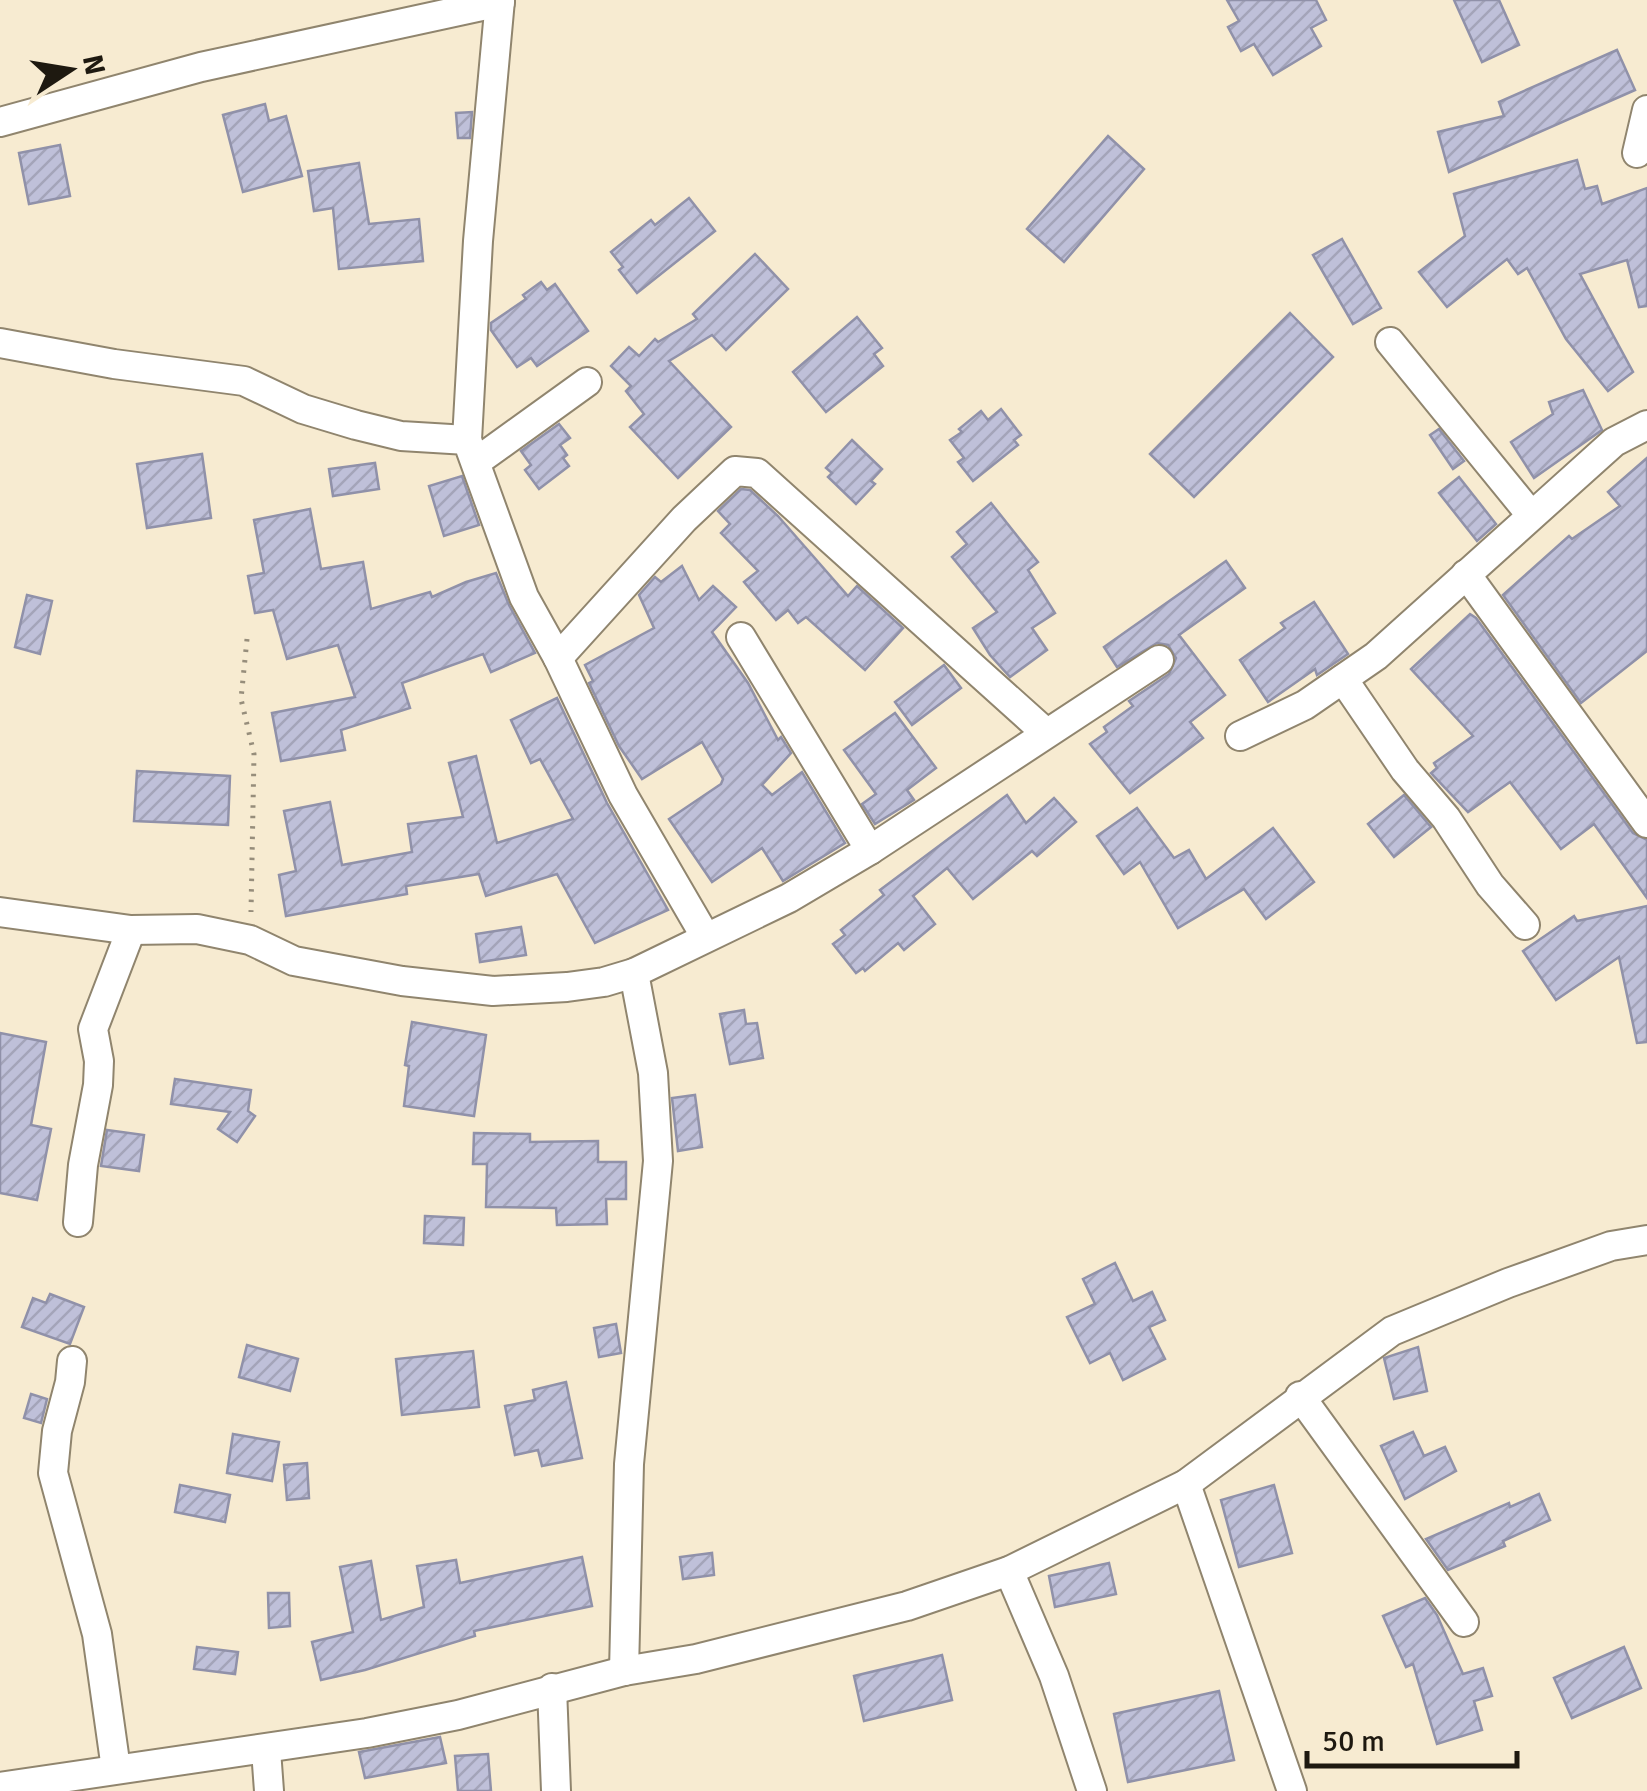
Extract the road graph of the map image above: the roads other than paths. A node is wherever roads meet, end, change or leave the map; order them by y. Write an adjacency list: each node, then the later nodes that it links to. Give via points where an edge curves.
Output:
1 (500, 1): 3 (street, via 202,67); 9 (street, via 478,241)
2 (1647, 110): 4 (street)
3 (0, 122)
4 (1637, 153)
5 (1390, 342): 10 (street)
6 (0, 343): 9 (street, via 244,381 356,425)
7 (587, 382): 9 (street)
8 (1647, 425): 10 (street, via 1614,442)
9 (472, 451): 13 (street, via 524,597)
10 (1531, 515): 11 (street)
11 (1466, 574): 15 (street); 18 (street)
12 (741, 637): 19 (street)
13 (558, 658): 16 (street, via 734,471 757,473); 23 (street, via 624,795)
14 (1158, 660): 16 (street)
15 (1343, 678): 17 (street); 21 (street)
16 (1046, 732): 19 (street)
17 (1240, 736)
18 (1647, 823)
19 (870, 850): 23 (street, via 790,898)
20 (0, 912): 22 (street)
21 (1525, 925)
22 (131, 930): 24 (street, via 197,929 250,940 294,961 493,990 567,987); 25 (street, via 93,1029 98,1085)
23 (705, 936): 24 (street)
24 (634, 973): 32 (street, via 653,1073 658,1162 629,1464)
25 (78, 1222)
26 (1647, 1240): 28 (street, via 1611,1246 1392,1331)
27 (72, 1361): 35 (street, via 53,1474 97,1634)
28 (1300, 1396): 29 (street); 31 (street)
29 (1186, 1484): 30 (street); 40 (street)
30 (1009, 1571): 32 (street, via 907,1606); 39 (street, via 1054,1676)
31 (1464, 1622)
32 (624, 1671): 33 (street)
33 (552, 1688): 34 (street, via 458,1715); 38 (street)
34 (266, 1750): 35 (street); 37 (street)
35 (116, 1769): 36 (street)
36 (0, 1787)
37 (269, 1791)
38 (556, 1791)
39 (1092, 1791)
40 (1292, 1791)

